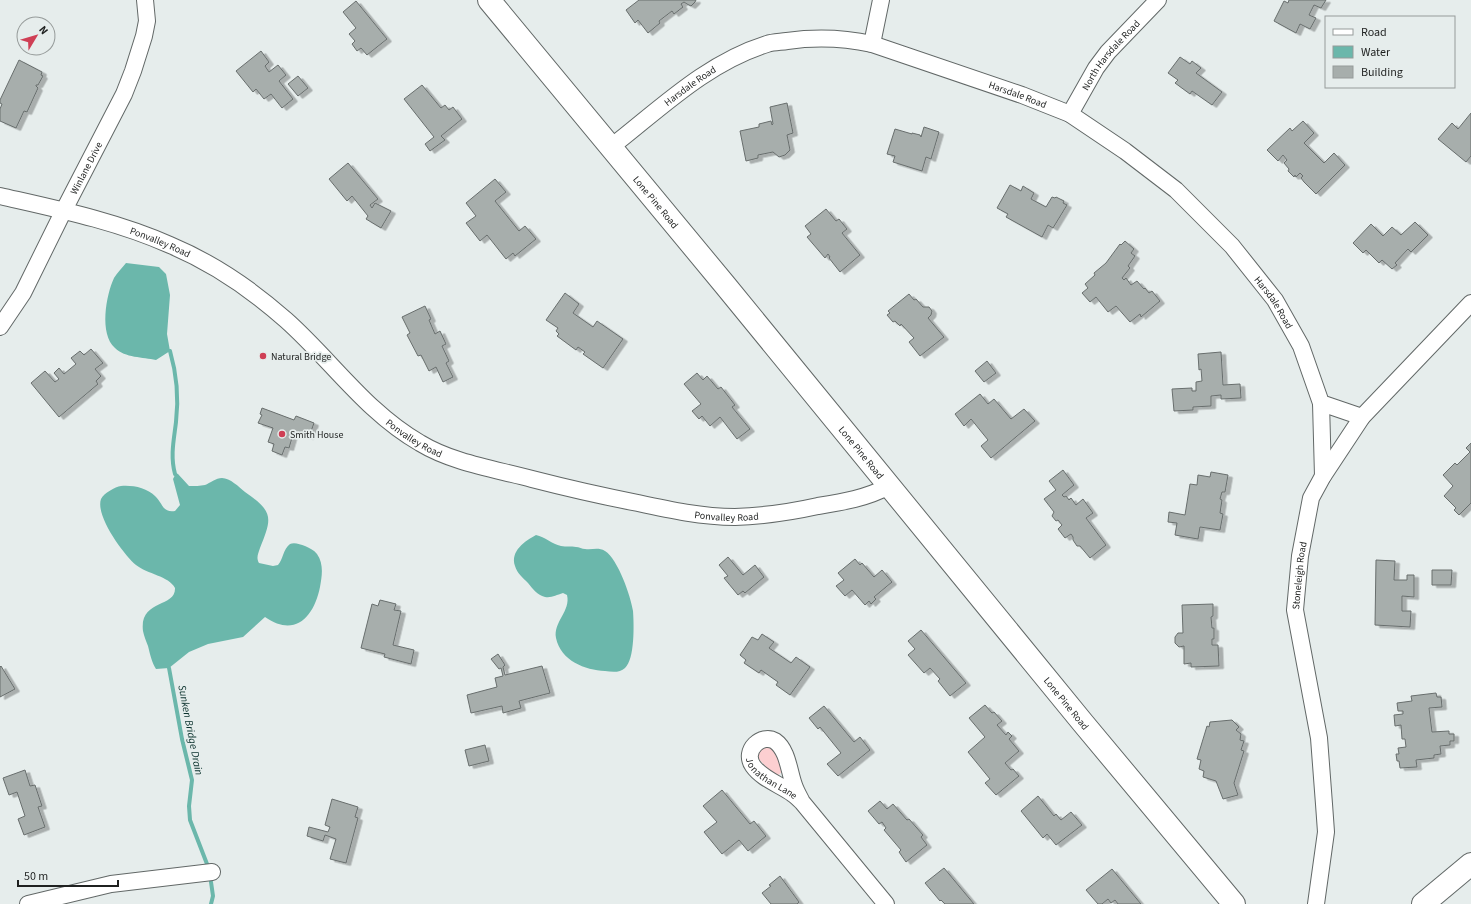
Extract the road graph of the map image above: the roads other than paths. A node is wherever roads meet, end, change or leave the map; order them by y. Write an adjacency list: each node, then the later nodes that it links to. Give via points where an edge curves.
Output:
1 (145, 0): 9 (street, Winlane Drive, via 147,21 133,71 124,94)
2 (489, 0): 7 (street, Lone Pine Road)
3 (881, 0): 5 (street)
4 (1158, 0): 6 (street, North Harsdale Road, via 1108,52)
5 (872, 44): 6 (street, Harsdale Road); 7 (street, Harsdale Road, via 827,38 796,40 768,43 738,54 701,76)
6 (1070, 114): 12 (street, Harsdale Road, via 1176,190 1232,246 1279,307 1301,346)
7 (611, 147): 15 (street, Lone Pine Road)
8 (0, 196): 9 (street, Ponvalley Road)
9 (64, 210): 11 (street, Winlane Drive, via 23,293); 15 (street, Ponvalley Road, via 157,240 188,253 234,280 288,322 388,420 418,442 442,454 577,490 677,512 706,515 748,516 795,511 861,498)
10 (1471, 303): 13 (street, Stoneleigh Road)
11 (0, 327)
12 (1322, 403): 13 (street); 14 (street, Harsdale Road)
13 (1362, 416): 14 (street, Stoneleigh Road)
14 (1322, 476): 22 (street, Stoneleigh Road, via 1311,498 1300,556 1295,610 1319,738 1324,804 1326,832)
15 (889, 486): 21 (street, Lone Pine Road)
16 (802, 802): 20 (street, Jonathan Lane)
17 (1471, 864): 23 (street)
18 (212, 872): 19 (street, via 111,884)
19 (28, 904)
20 (886, 904)
21 (1234, 904)
22 (1316, 904)
23 (1423, 904)

